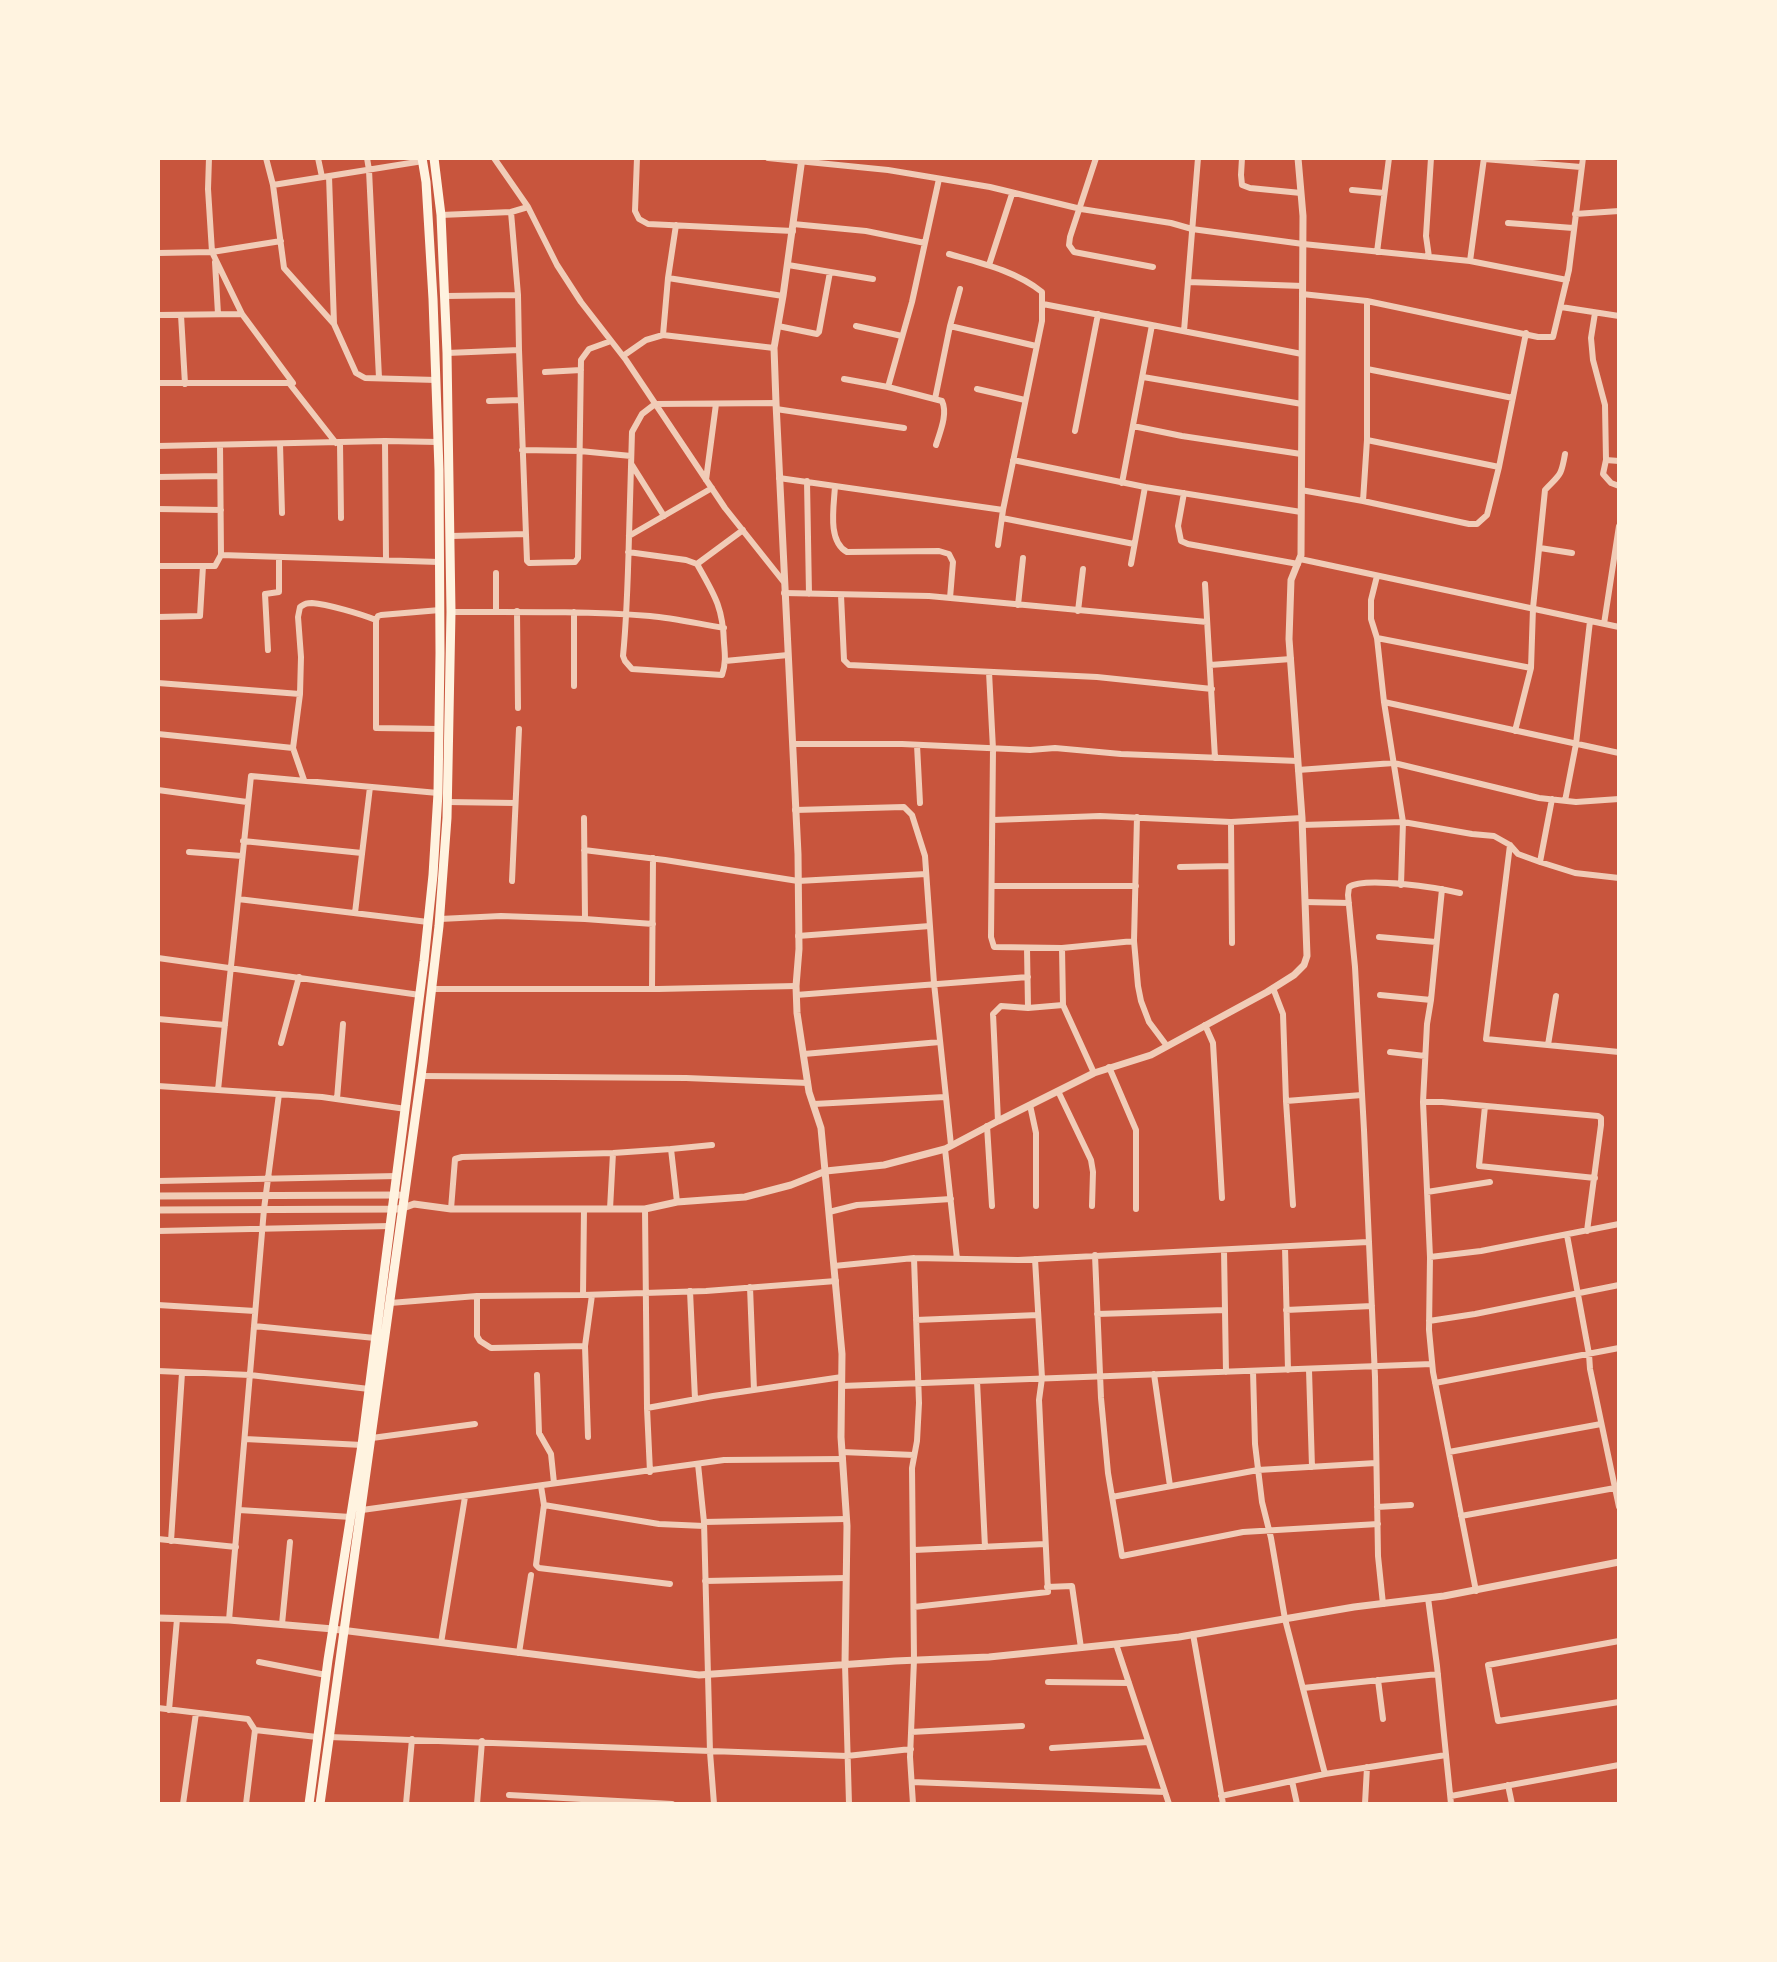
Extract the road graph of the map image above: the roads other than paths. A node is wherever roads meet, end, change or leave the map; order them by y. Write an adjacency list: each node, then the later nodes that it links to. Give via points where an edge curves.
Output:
1 (209, 158): 47 (street)
2 (266, 158): 26 (street)
3 (318, 158): 24 (street)
4 (367, 158): 22 (street)
5 (434, 158): 36 (main road)
6 (494, 158): 31 (street)
7 (637, 158): 38 (street, via 639,219)
8 (768, 158): 19 (street)
9 (890, 158): 23 (street)
10 (1096, 158): 32 (street)
11 (1198, 158): 41 (street)
12 (1242, 158): 28 (street, via 1242,185)
13 (1298, 158): 28 (street)
14 (1389, 158): 29 (street)
15 (1431, 158): 49 (street)
16 (1484, 158): 20 (street); 50 (street)
17 (1583, 158): 21 (street)
18 (422, 159): 22 (street); 96 (main road)
19 (802, 159): 23 (street); 39 (street)
20 (1538, 161): 21 (street)
21 (1581, 167): 35 (street)
22 (369, 170): 24 (street); 94 (street)
23 (888, 170): 25 (street)
24 (326, 177): 26 (street); 74 (street)
25 (939, 179): 30 (street); 43 (street)
26 (273, 185): 42 (street)
27 (1352, 190): 29 (street)
28 (1301, 193): 44 (street)
29 (1384, 193): 45 (street)
30 (1012, 194): 32 (street); 52 (street)
31 (528, 207): 34 (street); 83 (street, via 557,265)
32 (1081, 209): 41 (street); 53 (street, via 1070,237 1074,252)
33 (1619, 211): 35 (street)
34 (511, 212): 36 (street); 61 (street)
35 (1575, 214): 40 (street)
36 (441, 215): 62 (main road)
37 (1508, 223): 40 (street)
38 (676, 225): 39 (street); 55 (street)
39 (793, 228): 43 (street, via 866,231); 51 (street)
40 (1573, 228): 57 (street)
41 (1192, 229): 44 (street); 58 (street)
42 (281, 241): 47 (street); 74 (street, via 284,268)
43 (925, 243): 82 (street)
44 (1303, 244): 45 (street); 60 (street)
45 (1377, 252): 49 (street)
46 (158, 253): 47 (street)
47 (213, 254): 68 (street); 69 (street)
48 (949, 254): 52 (street)
49 (1429, 257): 50 (street)
50 (1470, 261): 57 (street)
51 (788, 265): 54 (street); 63 (street)
52 (989, 265): 65 (street, via 1030,282 1042,292)
53 (1153, 267)
54 (830, 272): 56 (street); 76 (street, via 819,332)
55 (668, 278): 63 (street); 81 (street)
56 (873, 279)
57 (1567, 280): 66 (street)
58 (1188, 282): 60 (street); 79 (street)
59 (960, 289): 78 (street)
60 (1302, 290): 64 (street); 88 (street)
61 (518, 295): 62 (street); 86 (street)
62 (446, 296): 87 (main road)
63 (783, 296): 76 (street)
64 (1367, 301): 80 (street); 90 (street)
65 (1043, 304): 70 (street); 84 (street)
66 (1561, 307): 67 (street); 80 (street, via 1553,337)
67 (1595, 313): 73 (street); 128 (street, via 1591,338 1605,405)
68 (218, 314): 69 (street); 72 (street)
69 (242, 314): 98 (street)
70 (1098, 314): 75 (street); 113 (street)
71 (158, 315): 72 (street)
72 (181, 315): 99 (street)
73 (1619, 316)
74 (334, 324): 94 (street, via 356,373)
75 (1152, 325): 79 (street); 93 (street)
76 (778, 326): 85 (street)
77 (856, 326): 82 (street)
78 (950, 326): 84 (street); 103 (street)
79 (1184, 331): 88 (street)
80 (1526, 333): 102 (street)
81 (663, 335): 85 (street); 89 (street)
82 (902, 336): 100 (street)
83 (611, 341): 89 (street); 91 (street, via 586,351)
84 (1036, 346): 105 (street)
85 (774, 348): 110 (street)
86 (519, 350): 87 (street); 104 (street)
87 (447, 353): 155 (main road)
88 (1302, 354): 109 (street)
89 (623, 356): 107 (street)
90 (1367, 369): 102 (street); 114 (street)
91 (581, 370): 92 (street); 123 (street)
92 (545, 372)
93 (1143, 377): 109 (street); 111 (street)
94 (379, 378): 96 (street)
95 (844, 379): 100 (street)
96 (436, 380): 116 (main road)
97 (158, 383): 99 (street)
98 (289, 383): 99 (street); 117 (street)
99 (185, 384)
100 (888, 387): 103 (street)
101 (977, 389): 105 (street)
102 (1513, 398): 130 (street)
103 (935, 399): 120 (street, via 945,404)
104 (520, 400): 106 (street); 122 (street)
105 (1025, 400): 127 (street)
106 (489, 401)
107 (655, 404): 108 (street); 126 (street, via 632,432); 134 (street)
108 (716, 404): 110 (street); 134 (street)
109 (1302, 404): 124 (street)
110 (776, 406): 112 (street); 133 (street)
111 (1133, 426): 124 (street); 136 (street)
112 (904, 428)
113 (1075, 431)
114 (1367, 440): 130 (street); 143 (street)
115 (385, 441): 116 (street); 117 (street); 165 (street)
116 (438, 442): 166 (main road)
117 (338, 443): 118 (street); 150 (street)
118 (280, 444): 119 (street); 148 (street)
119 (220, 445): 121 (street); 131 (street)
120 (936, 445)
121 (158, 446)
122 (522, 450): 123 (street); 154 (street)
123 (580, 451): 126 (street); 154 (street, via 578,560 528,563)
124 (1301, 454): 141 (street)
125 (1565, 454): 159 (street, via 1562,473 1545,490)
126 (631, 460): 149 (street); 156 (street)
127 (1013, 460): 136 (street); 146 (street)
128 (1606, 460): 129 (street); 138 (street, via 1603,474)
129 (1619, 461)
130 (1499, 467): 143 (street, via 1487,515 1477,524)
131 (220, 476): 132 (street); 145 (street)
132 (158, 477)
133 (779, 478): 135 (street); 175 (street)
134 (706, 481): 140 (street)
135 (807, 481): 137 (street); 178 (street)
136 (1122, 483): 139 (street)
137 (835, 486): 146 (street); 180 (street, via 835,537 840,548 949,554)
138 (1619, 486)
139 (1145, 487): 142 (street); 157 (street)
140 (712, 488): 149 (street); 153 (street)
141 (1301, 490): 143 (street); 147 (street)
142 (1184, 493): 147 (street); 167 (street, via 1181,541)
143 (1363, 501)
144 (158, 509): 145 (street)
145 (221, 510): 162 (street)
146 (1003, 510): 151 (street)
147 (1301, 512): 167 (street)
148 (282, 513)
149 (664, 516): 156 (street)
150 (341, 518)
151 (1002, 518): 157 (street); 158 (street)
152 (1619, 526): 194 (street)
153 (743, 530): 168 (street); 175 (street)
154 (526, 534): 155 (street)
155 (451, 536): 186 (main road)
156 (629, 536): 160 (street)
157 (1134, 544): 169 (street)
158 (998, 545)
159 (1540, 548): 161 (street); 182 (street)
160 (628, 552): 168 (street); 189 (street)
161 (1572, 553)
162 (221, 555): 163 (street); 171 (street, via 215,566)
163 (279, 557): 165 (street); 198 (street, via 279,592 265,594)
164 (1023, 558): 181 (street)
165 (386, 559): 166 (street)
166 (439, 562): 183 (main road)
167 (1299, 562): 174 (street); 200 (street, via 1291,580)
168 (697, 564): 196 (street, via 717,599)
169 (1131, 564)
170 (158, 566): 171 (street)
171 (203, 566): 190 (street, via 200,616)
172 (1083, 569): 185 (street)
173 (496, 573): 187 (street)
174 (1377, 576): 182 (street); 197 (street, via 1371,619)
175 (783, 581): 177 (street)
176 (1205, 584): 193 (street)
177 (784, 593): 178 (street); 199 (street)
178 (809, 594): 179 (street)
179 (841, 595): 180 (street); 204 (street, via 844,660 849,665)
180 (950, 598): 181 (street)
181 (1018, 605): 185 (street)
182 (1533, 608): 192 (street); 203 (street)
183 (440, 610): 191 (street, via 381,615); 211 (main road)
184 (517, 611): 187 (street); 188 (street); 210 (street)
185 (1078, 611): 193 (street)
186 (451, 612): 187 (street); 232 (main road)
187 (496, 612)
188 (574, 612): 189 (street); 206 (street)
189 (627, 615): 196 (street); 201 (street, via 623,656 632,669 718,676)
190 (158, 617)
191 (376, 620): 208 (street, via 313,603 300,607); 211 (street, via 376,728)
192 (1590, 621): 194 (street); 216 (street)
193 (1207, 622): 202 (street)
194 (1604, 624): 195 (street)
195 (1619, 627)
196 (724, 628): 201 (street)
197 (1377, 638): 203 (street); 209 (street)
198 (268, 650)
199 (788, 655): 201 (street); 215 (street)
200 (1291, 659): 202 (street); 223 (street)
201 (725, 661)
202 (1210, 665): 207 (street)
203 (1531, 668): 213 (street)
204 (989, 672): 207 (street); 219 (street)
205 (158, 683): 208 (street)
206 (574, 686)
207 (1212, 689): 221 (street)
208 (300, 694): 218 (street)
209 (1384, 702): 213 (street); 222 (street)
210 (518, 708)
211 (439, 729): 227 (main road)
212 (519, 729): 233 (street)
213 (1515, 731): 216 (street)
214 (158, 734): 218 (street)
215 (793, 744): 217 (street); 235 (street)
216 (1576, 744): 220 (street); 230 (street)
217 (917, 745): 219 (street); 234 (street)
218 (293, 748): 224 (street)
219 (993, 749): 221 (street); 238 (street)
220 (1619, 753)
221 (1215, 758): 223 (street)
222 (1394, 763): 223 (street); 228 (street); 241 (street)
223 (1298, 765): 240 (street)
224 (304, 780): 225 (street); 231 (street, via 251,776)
225 (370, 787): 227 (street); 246 (street)
226 (158, 790): 231 (street)
227 (438, 793): 267 (main road)
228 (1552, 799): 230 (street); 249 (street)
229 (1619, 799): 230 (street)
230 (1565, 801)
231 (247, 802): 242 (street)
232 (448, 802): 233 (street); 265 (main road)
233 (515, 803): 254 (street)
234 (920, 803)
235 (795, 810): 252 (street, via 904,807 912,815); 255 (street)
236 (1137, 817): 238 (street); 239 (street); 258 (street)
237 (584, 818): 244 (street)
238 (993, 820): 257 (street)
239 (1231, 822): 240 (street); 250 (street)
240 (1302, 822): 241 (street); 262 (street)
241 (1403, 822): 243 (street, via 1494,836); 256 (street)
242 (243, 841): 246 (street); 247 (street)
243 (1510, 845): 249 (street); 297 (street, via 1486,1039)
244 (584, 850): 248 (street); 266 (street)
245 (189, 852): 247 (street)
246 (362, 853): 264 (street)
247 (242, 856): 261 (street)
248 (653, 858): 255 (street); 268 (street)
249 (1540, 862): 253 (street)
250 (1231, 866): 251 (street); 274 (street)
251 (1180, 867)
252 (926, 874): 255 (street); 269 (street)
253 (1619, 878)
254 (512, 881)
255 (798, 881): 270 (street)
256 (1401, 885): 259 (street); 263 (street, via 1354,883)
257 (992, 886): 258 (street); 275 (street, via 994,947)
258 (1136, 886): 272 (street)
259 (1442, 889): 260 (street); 273 (street)
260 (1460, 893)
261 (238, 899): 264 (street); 278 (street)
262 (1305, 902): 263 (street); 282 (street, via 1304,965)
263 (1349, 903): 311 (street)
264 (355, 913): 267 (street)
265 (440, 919): 266 (street); 285 (main road)
266 (585, 919): 268 (street)
267 (428, 922): 285 (main road)
268 (653, 924): 283 (street)
269 (930, 926): 270 (street); 281 (street)
270 (798, 936): 284 (street)
271 (1379, 937): 273 (street)
272 (1134, 941): 276 (street); 298 (street, via 1141,1001)
273 (1436, 942): 288 (street)
274 (1232, 943)
275 (1027, 948): 276 (street); 280 (street)
276 (1062, 948): 289 (street)
277 (158, 958): 278 (street)
278 (231, 967): 279 (street); 293 (street)
279 (299, 977): 285 (street); 296 (street)
280 (1028, 977): 281 (street); 290 (street)
281 (934, 983): 284 (street); 295 (street)
282 (1273, 988): 294 (street); 314 (street, via 1283,1014)
283 (652, 989): 284 (street); 285 (street)
284 (796, 991): 301 (street)
285 (428, 993): 305 (main road); 319 (main road)
286 (1380, 995): 288 (street)
287 (1556, 996): 297 (street)
288 (1431, 1000): 302 (street)
289 (1063, 1005): 290 (street); 304 (street)
290 (1028, 1008): 320 (street, via 1001,1006 993,1014)
291 (158, 1019): 293 (street)
292 (343, 1024): 313 (street)
293 (225, 1025): 308 (street)
294 (1205, 1025): 298 (street); 336 (street, via 1213,1043)
295 (940, 1042): 301 (street); 312 (street)
296 (281, 1043)
297 (1548, 1045): 300 (street)
298 (1167, 1046): 303 (street)
299 (1390, 1052): 302 (street)
300 (1619, 1052)
301 (804, 1054): 306 (street)
302 (1425, 1056): 315 (street)
303 (1109, 1067): 304 (street); 350 (street, via 1136,1130)
304 (1094, 1073): 309 (street)
305 (421, 1076): 306 (street); 334 (main road)
306 (808, 1083): 316 (street)
307 (158, 1086): 308 (street)
308 (218, 1090): 310 (street)
309 (1058, 1091): 317 (street); 343 (street, via 1091,1160)
310 (279, 1094): 313 (street); 329 (street)
311 (1362, 1095): 314 (street); 359 (street)
312 (945, 1097): 316 (street); 323 (street)
313 (337, 1099): 319 (street)
314 (1286, 1101): 340 (street)
315 (1423, 1102): 318 (street); 332 (street)
316 (814, 1104): 326 (street)
317 (1030, 1105): 320 (street); 342 (street, via 1036,1133)
318 (1485, 1106): 328 (street, via 1479,1166); 328 (street, via 1598,1116)
319 (406, 1109): 327 (main road)
320 (998, 1121): 321 (street)
321 (987, 1126): 323 (street); 341 (street)
322 (712, 1145): 324 (street)
323 (948, 1147): 326 (street, via 884,1165); 337 (street)
324 (671, 1149): 325 (street); 338 (street)
325 (613, 1153): 346 (street, via 455,1159); 348 (street)
326 (826, 1171): 338 (street, via 745,1197); 352 (street)
327 (397, 1176): 329 (street); 334 (main road)
328 (1595, 1178): 357 (street)
329 (268, 1179): 330 (street); 333 (street)
330 (158, 1181)
331 (1490, 1182): 332 (street)
332 (1427, 1192): 363 (street)
333 (266, 1195): 334 (street); 335 (street); 345 (street)
334 (400, 1195): 339 (street); 344 (main road)
335 (158, 1196)
336 (1222, 1198)
337 (951, 1199): 352 (street); 365 (street)
338 (677, 1202): 349 (street)
339 (414, 1204): 344 (street); 346 (street)
340 (1293, 1205)
341 (992, 1206)
342 (1036, 1206)
343 (1092, 1206)
344 (398, 1208): 345 (street); 354 (main road); 377 (main road)
345 (264, 1209): 351 (street); 355 (street)
346 (451, 1209): 347 (street)
347 (584, 1209): 348 (street); 374 (street)
348 (610, 1209): 349 (street)
349 (645, 1209): 372 (street)
350 (1136, 1209)
351 (158, 1210)
352 (829, 1212): 367 (street)
353 (1619, 1224): 357 (street)
354 (390, 1226): 355 (street); 388 (main road)
355 (262, 1229): 356 (street); 382 (street)
356 (158, 1231)
357 (1587, 1231): 358 (street)
358 (1567, 1235): 363 (street); 373 (street)
359 (1368, 1242): 360 (street); 379 (street)
360 (1285, 1247): 361 (street); 381 (street)
361 (1224, 1250): 362 (street); 380 (street)
362 (1095, 1255): 366 (street); 383 (street)
363 (1430, 1257): 386 (street)
364 (914, 1258): 365 (street); 367 (street); 385 (street)
365 (957, 1259): 366 (street)
366 (1035, 1259): 384 (street)
367 (834, 1266): 368 (street)
368 (836, 1281): 370 (street); 406 (street)
369 (1619, 1285): 373 (street)
370 (750, 1287): 371 (street); 410 (street)
371 (690, 1291): 372 (street); 411 (street)
372 (645, 1293): 375 (street); 412 (street)
373 (1577, 1294): 386 (street); 391 (street)
374 (583, 1295): 375 (street); 376 (street)
375 (592, 1295): 389 (street)
376 (477, 1296): 377 (street); 389 (street, via 477,1336 491,1348)
377 (390, 1303): 416 (main road)
378 (158, 1305): 382 (street)
379 (1372, 1306): 381 (street); 393 (street)
380 (1225, 1310): 383 (street); 398 (street)
381 (1286, 1310): 394 (street)
382 (255, 1311): 387 (street)
383 (1097, 1314): 403 (street)
384 (1038, 1315): 385 (street); 404 (street)
385 (916, 1320): 407 (street)
386 (1429, 1321): 392 (street)
387 (254, 1326): 388 (street); 401 (street)
388 (375, 1338): 409 (main road)
389 (585, 1346): 415 (street)
390 (1619, 1348): 391 (street)
391 (1589, 1354): 408 (street); 414 (street)
392 (1432, 1364): 393 (street); 408 (street)
393 (1374, 1367): 395 (street); 422 (street)
394 (1288, 1370): 395 (street); 397 (street)
395 (1309, 1370): 424 (street)
396 (158, 1371): 399 (street)
397 (1253, 1371): 398 (street); 425 (street)
398 (1226, 1372): 400 (street)
399 (182, 1373): 401 (street); 446 (street)
400 (1154, 1374): 403 (street); 429 (street)
401 (250, 1375): 409 (street); 417 (street)
402 (537, 1375): 427 (street, via 539,1433 551,1454)
403 (1100, 1376): 404 (street); 432 (street)
404 (1042, 1378): 405 (street); 448 (street)
405 (977, 1381): 407 (street); 450 (street)
406 (842, 1382): 407 (street); 410 (street); 421 (street)
407 (919, 1383): 420 (street)
408 (1435, 1383): 419 (street)
409 (369, 1389): 418 (main road)
410 (754, 1390): 411 (street)
411 (695, 1399): 412 (street)
412 (647, 1408): 426 (street)
413 (475, 1424): 416 (street)
414 (1601, 1424): 419 (street); 430 (street)
415 (588, 1437)
416 (372, 1438): 438 (main road)
417 (245, 1439): 418 (street); 437 (street)
418 (362, 1445): 440 (main road)
419 (1449, 1452): 439 (street)
420 (914, 1455): 421 (street); 451 (street)
421 (842, 1456): 423 (street); 441 (street)
422 (1376, 1463): 424 (street); 435 (street)
423 (698, 1464): 426 (street); 442 (street)
424 (1312, 1467): 425 (street)
425 (1258, 1470): 429 (street); 444 (street)
426 (650, 1472): 427 (street)
427 (554, 1483): 428 (street)
428 (541, 1486): 431 (street); 433 (street)
429 (1170, 1486): 432 (street)
430 (1615, 1488): 436 (street); 439 (street)
431 (465, 1497): 438 (street); 471 (street)
432 (1112, 1497): 444 (street, via 1122,1556)
433 (544, 1505): 442 (street, via 659,1524); 456 (street, via 539,1568)
434 (1411, 1505): 435 (street)
435 (1377, 1507): 443 (street)
436 (1619, 1507)
437 (239, 1510): 440 (street); 449 (street)
438 (362, 1510): 468 (main road)
439 (1461, 1516): 458 (street)
440 (352, 1517): 467 (main road)
441 (846, 1519): 442 (street); 454 (street)
442 (704, 1524): 455 (street)
443 (1378, 1524): 444 (street); 460 (street)
444 (1269, 1530): 464 (street)
445 (158, 1539): 446 (street)
446 (171, 1541): 449 (street)
447 (290, 1542): 466 (street)
448 (1045, 1544): 450 (street); 457 (street)
449 (236, 1547): 465 (street)
450 (985, 1547): 451 (street)
451 (914, 1550): 461 (street)
452 (1619, 1562): 458 (street)
453 (531, 1575): 474 (street)
454 (846, 1578): 455 (street); 477 (street)
455 (705, 1581): 478 (street)
456 (670, 1584)
457 (1047, 1587): 461 (street, via 1048,1592); 473 (street, via 1072,1586)
458 (1476, 1591): 459 (street)
459 (1428, 1598): 460 (street); 479 (street)
460 (1383, 1604): 464 (street)
461 (914, 1607): 475 (street)
462 (158, 1618): 463 (street)
463 (177, 1619): 465 (street); 487 (street)
464 (1285, 1619): 469 (street); 484 (street)
465 (229, 1620): 466 (street)
466 (282, 1624): 467 (street)
467 (333, 1629): 468 (street); 480 (main road)
468 (345, 1631): 471 (street); 494 (main road)
469 (1193, 1634): 472 (street); 511 (street)
470 (1619, 1641): 485 (street, via 1488,1665 1498,1721)
471 (441, 1643): 474 (street)
472 (1116, 1644): 473 (street); 483 (street)
473 (1081, 1648): 475 (street)
474 (519, 1653): 478 (street)
475 (914, 1660): 477 (street); 492 (street)
476 (259, 1662): 480 (street)
477 (845, 1664): 478 (street); 502 (street)
478 (709, 1674): 500 (street)
479 (1438, 1674): 481 (street); 501 (street)
480 (326, 1675): 493 (main road)
481 (1378, 1680): 484 (street); 489 (street)
482 (1048, 1682): 483 (street)
483 (1129, 1683): 497 (street)
484 (1303, 1688): 505 (street)
485 (1619, 1702)
486 (158, 1708): 487 (street)
487 (169, 1710): 488 (street)
488 (196, 1713): 491 (street, via 245,1717); 513 (street)
489 (1383, 1719)
490 (1022, 1726): 492 (street)
491 (255, 1730): 493 (street); 514 (street)
492 (911, 1732): 499 (street)
493 (317, 1737): 515 (main road)
494 (329, 1737): 495 (street); 516 (main road)
495 (412, 1739): 496 (street); 517 (street)
496 (482, 1741): 500 (street); 518 (street)
497 (1148, 1742): 498 (street); 509 (street)
498 (1052, 1748)
499 (911, 1749): 502 (street); 507 (street)
500 (710, 1752): 502 (street); 520 (street)
501 (1446, 1755): 504 (street); 512 (street)
502 (847, 1756): 521 (street)
503 (1619, 1765): 508 (street)
504 (1367, 1767): 505 (street); 526 (street)
505 (1325, 1774): 506 (street)
506 (1292, 1781): 511 (street); 525 (street)
507 (912, 1782): 509 (street); 522 (street)
508 (1508, 1785): 512 (street); 528 (street)
509 (1165, 1792): 523 (street)
510 (509, 1795): 519 (street)
511 (1221, 1796): 524 (street)
512 (1451, 1796): 527 (street)
513 (183, 1804)
514 (246, 1804)
515 (309, 1804)
516 (320, 1804)
517 (406, 1804)
518 (477, 1804)
519 (672, 1804)
520 (714, 1804)
521 (849, 1804)
522 (913, 1804)
523 (1169, 1804)
524 (1223, 1804)
525 (1297, 1804)
526 (1365, 1804)
527 (1451, 1804)
528 (1512, 1804)

